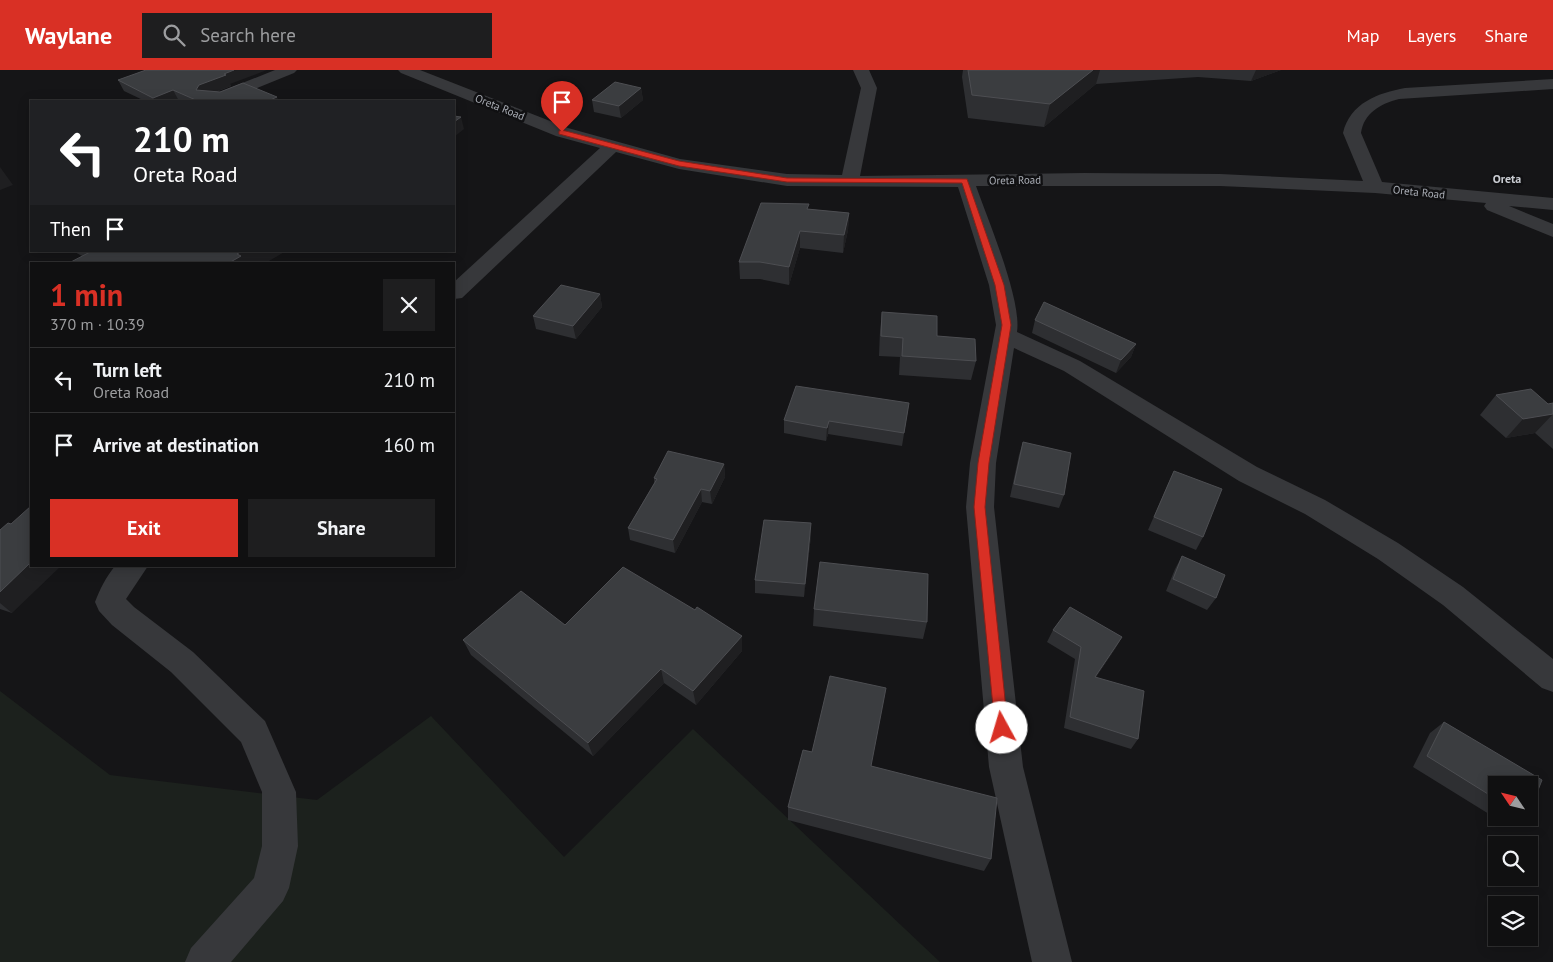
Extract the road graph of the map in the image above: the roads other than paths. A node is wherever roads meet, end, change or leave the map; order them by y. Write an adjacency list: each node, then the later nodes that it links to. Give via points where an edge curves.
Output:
1 (289, 70): 5 (street)
2 (406, 70): 6 (street, Oreta Road, via 562,132)
3 (861, 70): 7 (street, via 869,88)
4 (1553, 84): 9 (street, via 1414,93 1378,101 1357,116 1352,125 1352,133)
5 (214, 100)
6 (612, 146): 7 (street, Oreta Road, via 679,164 787,180); 13 (street)
7 (850, 181): 8 (street, Oreta Road)
8 (965, 181): 9 (street, Oreta Road, via 1220,180); 14 (street, via 1000,285 1007,325)
9 (1375, 187): 10 (street, Oreta Road)
10 (1490, 199): 11 (street, Oreta Road); 12 (street, via 1496,207)
11 (1553, 204)
12 (1553, 231)
13 (455, 293)
14 (1005, 335): 16 (street, via 1072,366 1248,474 1315,507 1388,552 1453,596); 18 (street, via 983,463 980,507 983,552 1006,767)
15 (133, 567): 17 (street, via 113,591 110,602 182,662 253,732 279,792 280,846 270,888)
16 (1553, 678)
17 (204, 962)
18 (1052, 962)

